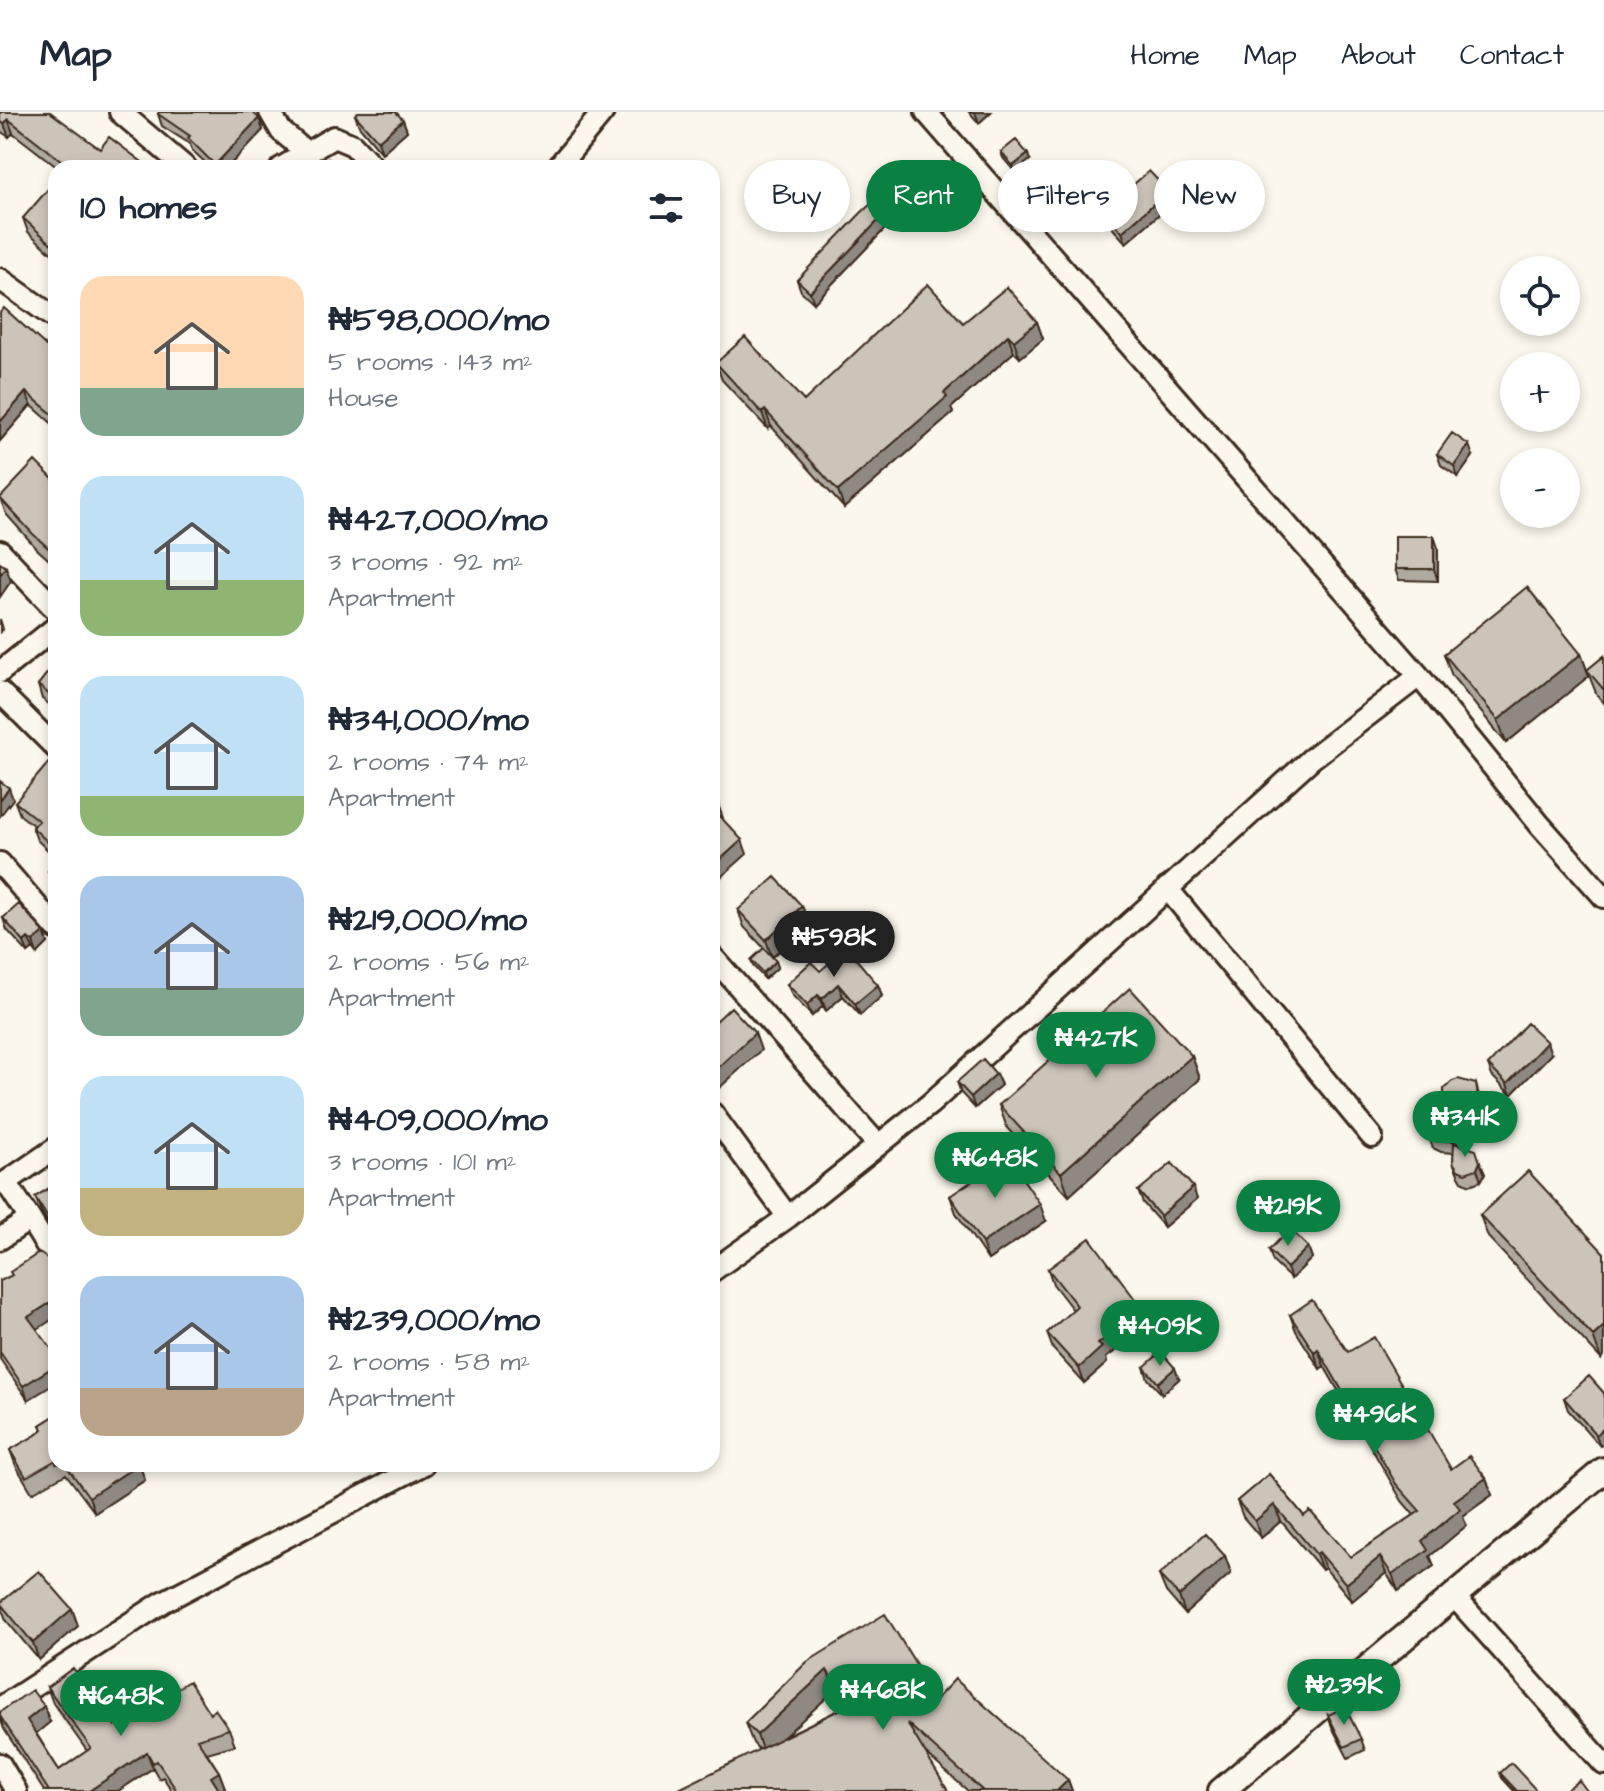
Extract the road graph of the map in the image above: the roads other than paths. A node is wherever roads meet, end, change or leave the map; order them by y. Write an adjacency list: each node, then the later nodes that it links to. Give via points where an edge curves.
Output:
1 (120, 112): 6 (street)
2 (270, 112): 5 (street, via 281,131)
3 (603, 112): 9 (street)
4 (926, 112): 16 (street)
5 (306, 152): 7 (street); 8 (street, via 334,137 353,145)
6 (177, 160)
7 (294, 160)
8 (367, 160)
9 (564, 160)
10 (0, 279): 11 (street)
11 (48, 313)
12 (0, 551): 13 (street)
13 (48, 602)
14 (48, 633): 15 (street)
15 (0, 672)
16 (1419, 676): 20 (street, via 1311,759); 21 (street)
17 (0, 692): 18 (street)
18 (48, 740)
19 (0, 863): 22 (street)
20 (1167, 888): 25 (street); 26 (street)
21 (1604, 897)
22 (48, 919)
23 (720, 965): 26 (street)
24 (720, 1124): 28 (street)
25 (1372, 1137)
26 (878, 1145): 28 (street)
27 (48, 1153): 29 (street, via 6,1182)
28 (788, 1217): 32 (street)
29 (30, 1219): 30 (street); 31 (street)
30 (0, 1239)
31 (48, 1249)
32 (720, 1265)
33 (1604, 1470): 35 (street)
34 (409, 1472): 36 (street, via 163,1602)
35 (1453, 1595): 38 (street); 40 (street)
36 (0, 1708)
37 (0, 1764): 39 (street)
38 (1604, 1764)
39 (16, 1791)
40 (1221, 1791)

